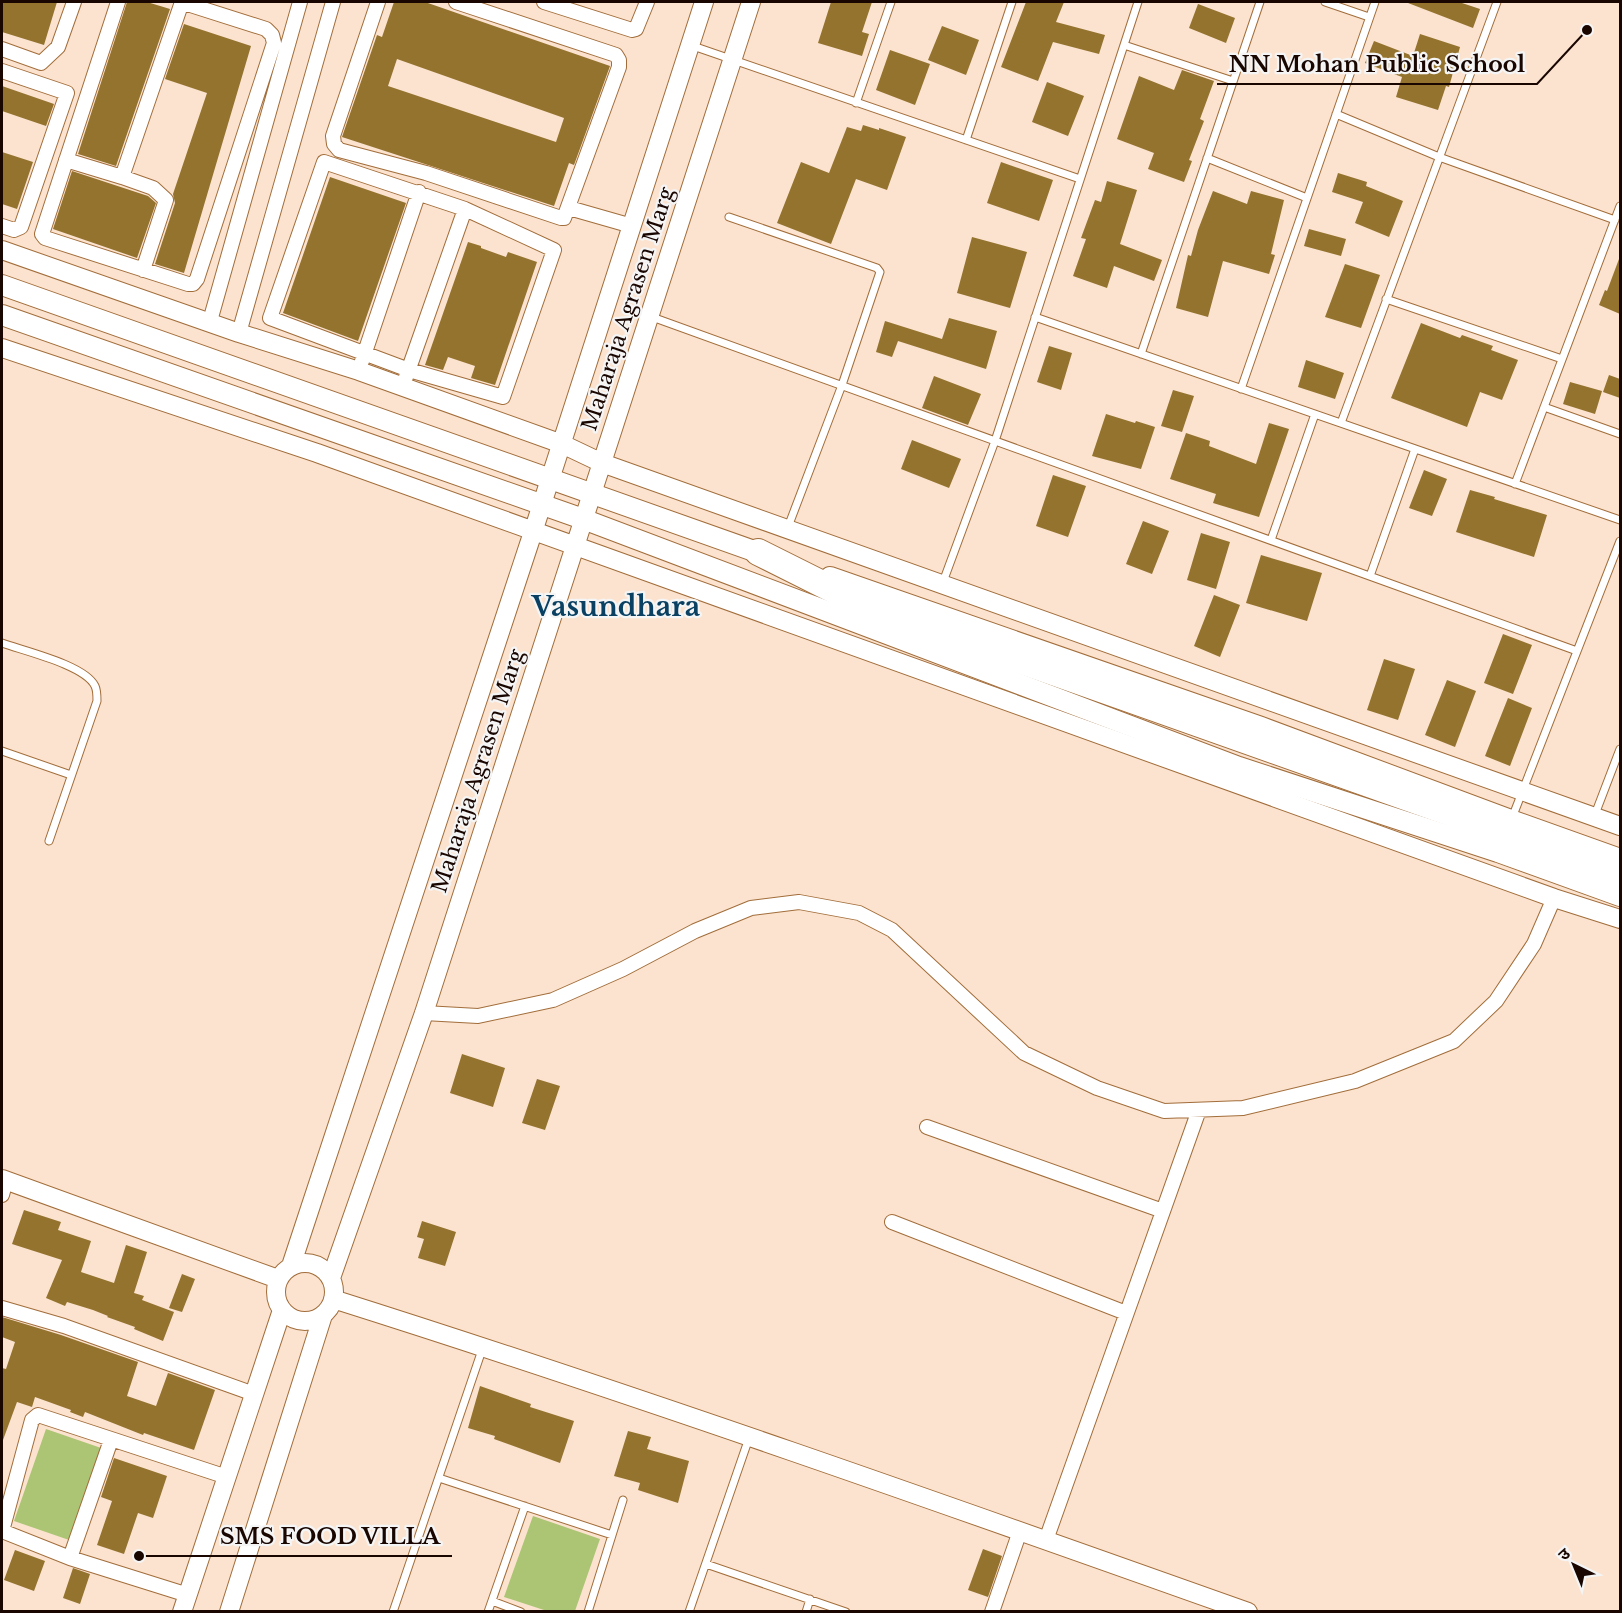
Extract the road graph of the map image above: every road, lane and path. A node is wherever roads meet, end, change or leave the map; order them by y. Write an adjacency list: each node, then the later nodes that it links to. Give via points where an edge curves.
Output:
1 (74, 2): 22 (street, via 58,47 41,63)
2 (117, 2): 31 (street)
3 (181, 2): 32 (street); 46 (street, via 266,29 274,43 197,279 188,284)
4 (300, 2): 52 (street)
5 (333, 2): 53 (street)
6 (378, 2): 37 (street, via 333,136 339,150 426,173 561,218)
7 (456, 2): 37 (street, via 616,55 619,60)
8 (544, 2): 9 (street, via 632,30 640,24)
9 (647, 2)
10 (704, 2): 20 (street, Maharaja Agrasen Marg)
11 (751, 2): 23 (street, Maharaja Agrasen Marg)
12 (891, 2): 26 (lane)
13 (1012, 2): 28 (lane)
14 (1138, 2): 21 (lane)
15 (1260, 2): 25 (lane)
16 (1325, 2): 19 (lane)
17 (1375, 2): 19 (lane)
18 (1497, 2): 29 (lane)
19 (1369, 17): 27 (lane)
20 (690, 45): 23 (lane); 42 (street, Maharaja Agrasen Marg)
21 (1124, 45): 25 (lane); 33 (lane)
22 (2, 49)
23 (732, 60): 26 (lane); 50 (street, Maharaja Agrasen Marg)
24 (2, 70): 41 (street, via 67,93 21,227 14,230)
25 (1233, 81): 30 (lane)
26 (856, 103): 28 (lane)
27 (1336, 114): 29 (lane); 35 (lane)
28 (966, 140): 33 (lane)
29 (1439, 157): 40 (lane); 48 (lane)
30 (1207, 158): 35 (lane); 56 (lane)
31 (66, 160): 32 (street); 43 (street, via 42,232)
32 (123, 177): 46 (street, via 153,188 166,200)
33 (1080, 179): 51 (lane)
34 (419, 192): 38 (street); 55 (street); 55 (street, via 324,162 270,318)
35 (1307, 198): 62 (lane)
36 (1620, 206): 40 (lane)
37 (568, 208): 42 (street)
38 (465, 209): 58 (street); 58 (street, via 554,250 536,302 502,397)
39 (729, 217): 60 (lane, via 879,270)
40 (1615, 220): 57 (lane)
41 (2, 226)
42 (632, 226): 68 (street, Maharaja Agrasen Marg)
43 (51, 240): 45 (street); 46 (street)
44 (2, 250): 45 (street)
45 (44, 265): 52 (street)
46 (143, 270)
47 (2, 285): 71 (main road)
48 (1386, 299): 57 (lane); 65 (lane)
49 (2, 315): 74 (main road)
50 (649, 316): 60 (lane); 70 (street, Maharaja Agrasen Marg)
51 (1035, 317): 56 (lane); 67 (lane)
52 (210, 321): 53 (street)
53 (239, 333): 59 (street)
54 (2, 348): 78 (street, via 317,453)
55 (366, 353): 58 (street); 59 (street)
56 (1141, 354): 62 (lane)
57 (1562, 359): 63 (lane)
58 (409, 370): 61 (street)
59 (358, 371): 61 (street)
60 (842, 385): 67 (lane); 77 (lane)
61 (402, 387): 68 (street)
62 (1241, 388): 64 (lane)
63 (1544, 407): 66 (lane); 72 (lane)
64 (1315, 414): 65 (lane); 79 (lane)
65 (1341, 423): 69 (lane)
66 (1620, 434)
67 (996, 441): 79 (lane); 84 (lane)
68 (562, 444): 70 (street); 71 (street, Maharaja Agrasen Marg)
69 (1415, 449): 72 (lane); 83 (lane)
70 (602, 463): 73 (street, Maharaja Agrasen Marg); 77 (street)
71 (550, 480): 73 (main road); 74 (street, Maharaja Agrasen Marg)
72 (1515, 484): 76 (lane)
73 (591, 494): 75 (street, Maharaja Agrasen Marg); 82 (main road)
74 (542, 504): 75 (main road); 78 (street, Maharaja Agrasen Marg)
75 (584, 519): 81 (street, Maharaja Agrasen Marg); 97 (main road, via 1239,767)
76 (1620, 520)
77 (787, 529): 84 (street)
78 (533, 532): 81 (street); 106 (street, Maharaja Agrasen Marg)
79 (1270, 540): 83 (lane)
80 (1620, 541): 86 (lane)
81 (575, 546): 98 (street); 100 (street, Maharaja Agrasen Marg)
82 (758, 552): 92 (main road, via 1261,727); 96 (highway, via 864,605)
83 (1370, 576): 86 (lane)
84 (943, 584): 90 (street)
85 (2, 643): 89 (lane, via 70,667 87,676 96,687 97,700)
86 (1577, 651): 90 (lane)
87 (1620, 749): 91 (lane)
88 (2, 751): 89 (lane)
89 (71, 775): 94 (lane)
90 (1522, 791): 91 (street); 92 (lane)
91 (1594, 817): 93 (street)
92 (1511, 820): 95 (main road)
93 (1620, 826)
94 (49, 841)
95 (1620, 859)
96 (1620, 873)
97 (1620, 896)
98 (1554, 898): 99 (street); 101 (street, via 1534,944 1496,1001 1454,1041 1355,1081 1243,1108)
99 (1620, 919)
100 (424, 1013): 101 (street, via 478,1016 553,1000 751,908 799,902 859,913 892,930 1024,1053 1097,1088 1164,1111); 107 (street, Maharaja Agrasen Marg)
101 (1200, 1110): 104 (street)
102 (927, 1127): 104 (street)
103 (3, 1185): 106 (street)
104 (1163, 1211): 111 (street)
105 (892, 1222): 111 (street)
106 (285, 1272): 107 (street, via 309,1262); 110 (street, via 275,1288)
107 (331, 1278): 108 (street)
108 (333, 1299): 112 (street); 113 (street)
109 (2, 1308): 114 (street)
110 (282, 1310): 112 (street, via 304,1321); 114 (street)
111 (1126, 1313): 124 (street)
112 (323, 1315): 130 (street)
113 (483, 1346): 115 (street); 118 (lane)
114 (254, 1394): 117 (street)
115 (749, 1438): 122 (street); 126 (lane)
116 (111, 1440): 117 (street); 121 (street, via 38,1415 34,1417); 125 (street)
117 (227, 1477): 129 (street)
118 (439, 1478): 120 (lane); 131 (lane)
119 (623, 1500): 123 (lane)
120 (525, 1506): 123 (lane); 128 (lane)
121 (2, 1531): 125 (street)
122 (1020, 1531): 124 (street); 138 (street)
123 (612, 1534): 134 (lane)
124 (1046, 1540): 139 (street)
125 (70, 1558): 129 (street)
126 (706, 1564): 127 (lane); 135 (lane)
127 (810, 1599): 136 (lane); 137 (lane)
128 (492, 1601): 132 (lane); 133 (lane)
129 (185, 1603)
130 (229, 1611)
131 (393, 1611)
132 (488, 1611)
133 (521, 1611)
134 (588, 1611)
135 (689, 1611)
136 (806, 1611)
137 (846, 1611)
138 (992, 1611)
139 (1248, 1611)

